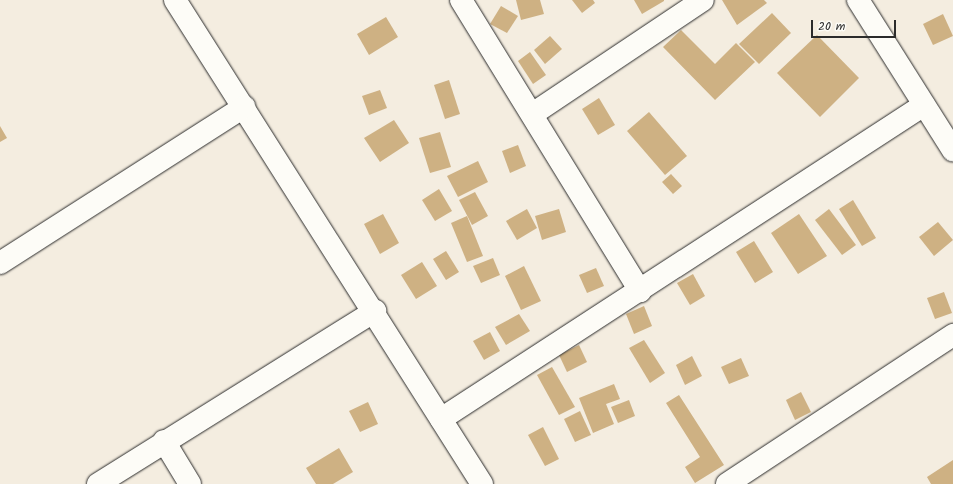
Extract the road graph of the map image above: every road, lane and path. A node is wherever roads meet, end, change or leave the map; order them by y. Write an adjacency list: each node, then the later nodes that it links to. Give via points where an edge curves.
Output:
1 (175, 0): 6 (street)
2 (461, 0): 7 (street)
3 (703, 0): 7 (street)
4 (858, 0): 5 (street)
5 (924, 105): 8 (street); 10 (street)
6 (244, 107): 9 (street); 11 (street)
7 (534, 113): 10 (street)
8 (953, 150)
9 (0, 263)
10 (640, 290): 13 (street)
11 (375, 311): 13 (street); 14 (street)
12 (953, 335): 18 (street)
13 (441, 419): 17 (street)
14 (164, 441): 15 (street); 16 (street)
15 (98, 484)
16 (190, 484)
17 (482, 484)
18 (727, 484)

